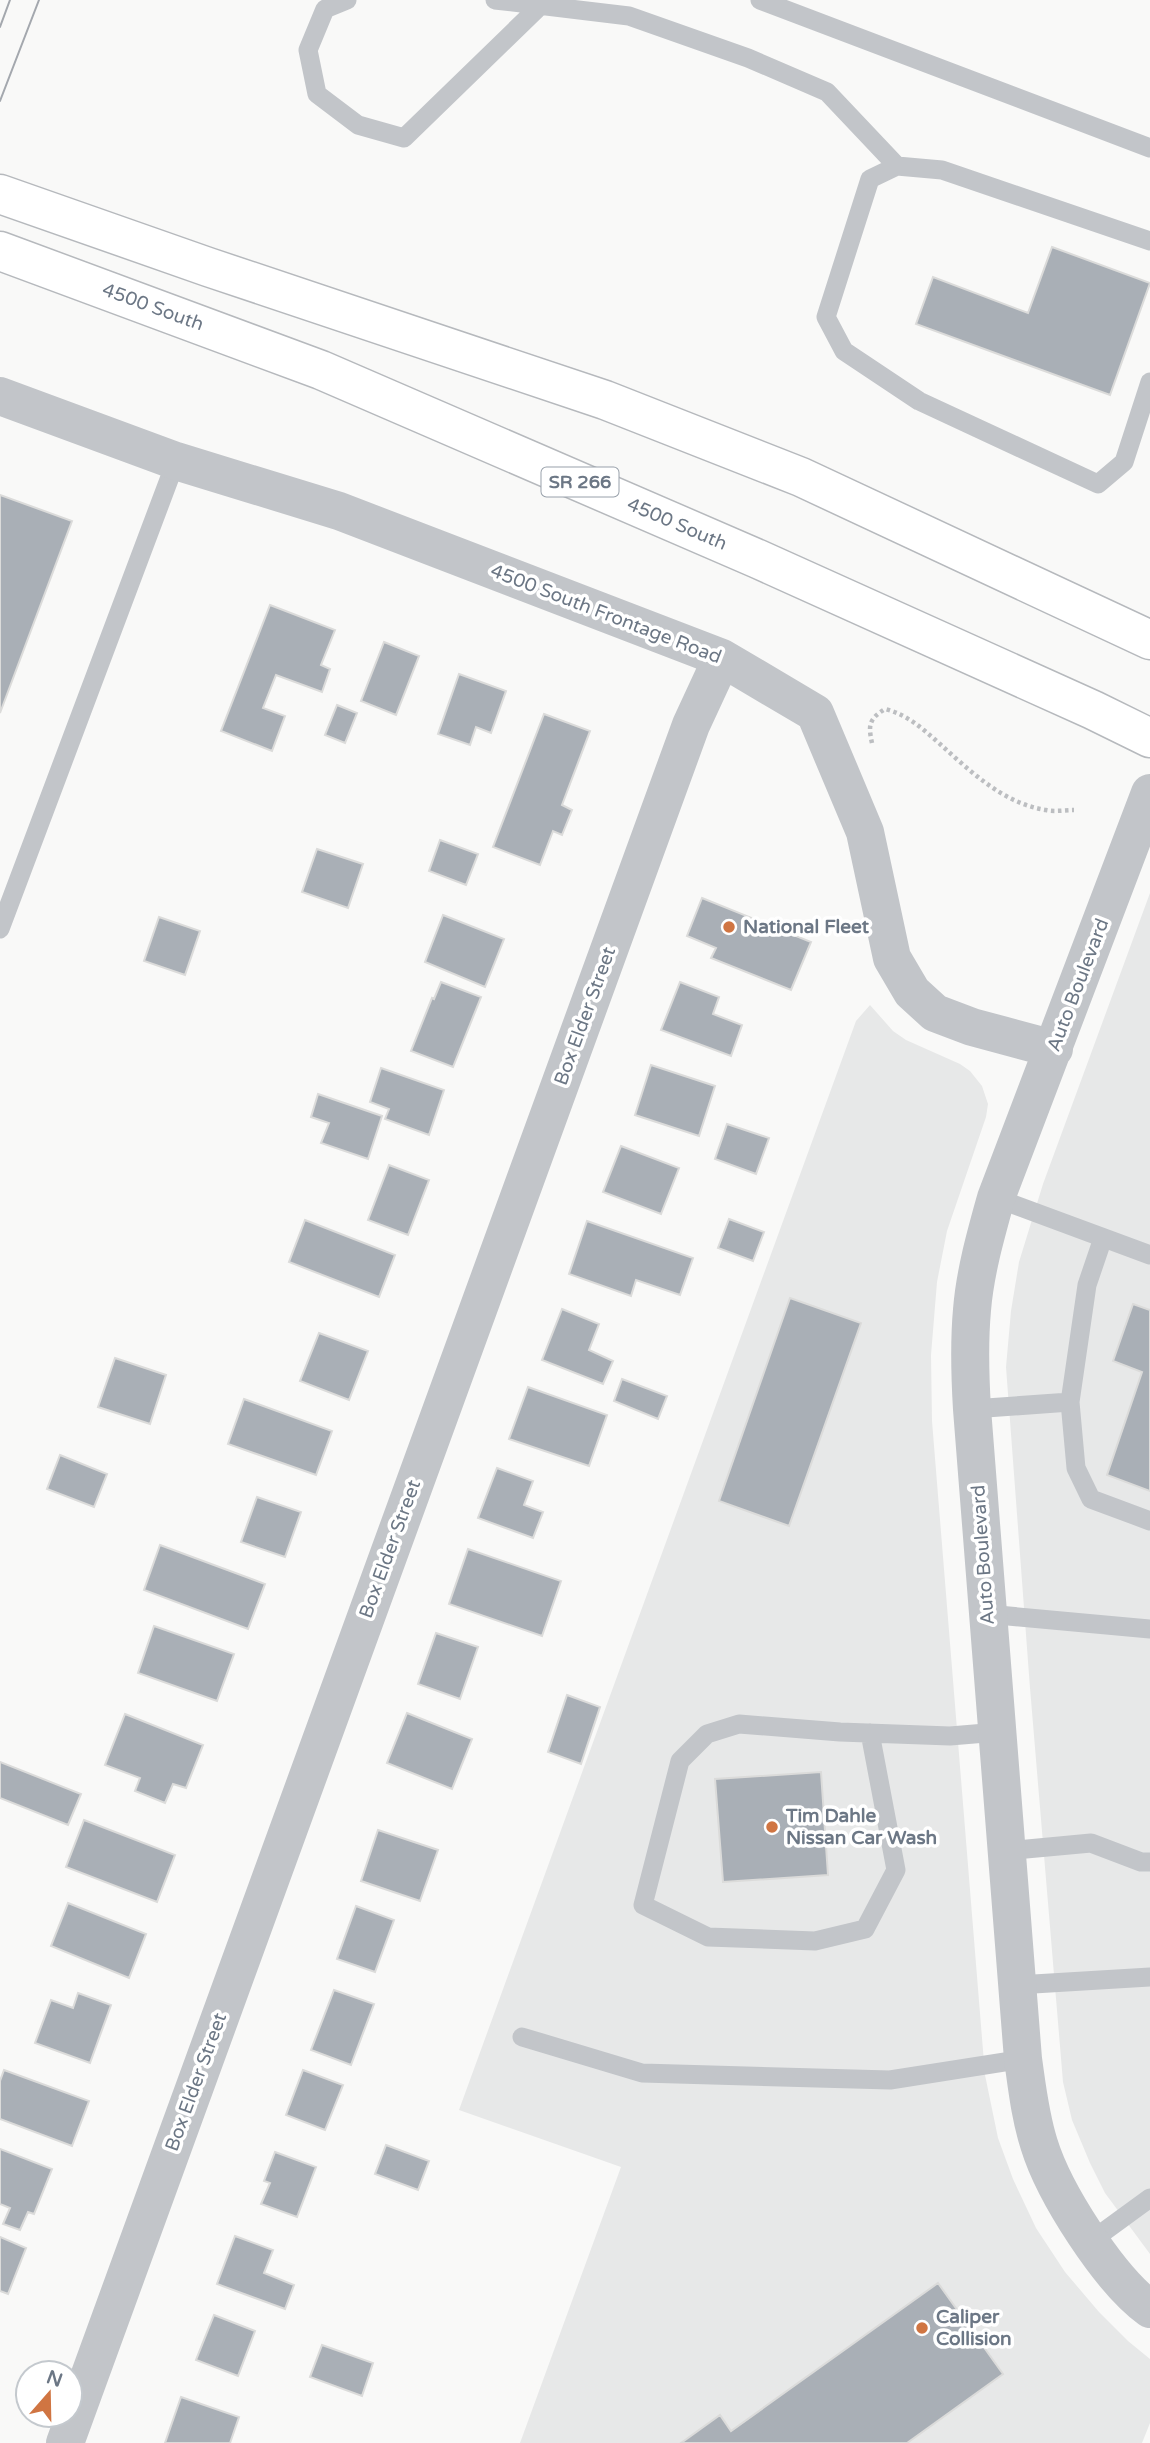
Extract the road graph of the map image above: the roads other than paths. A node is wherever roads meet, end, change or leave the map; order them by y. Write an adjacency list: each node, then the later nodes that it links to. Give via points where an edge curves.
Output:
1 (348, 0): 4 (lane, via 325,9 308,50 317,93 358,125 404,138)
2 (495, 0): 4 (lane)
3 (760, 0): 5 (lane)
4 (541, 6): 7 (lane, via 629,16 827,92)
5 (796, 6): 6 (lane)
6 (1150, 148)
7 (897, 166): 9 (lane, via 942,170); 11 (lane, via 870,179 826,317 844,351 919,401 1098,484 1124,461)
8 (0, 194): 14 (main road, via 617,405 801,477)
9 (1150, 241)
10 (0, 251): 16 (main road, 4500 South / SR 266, via 321,370 758,559)
11 (1150, 382)
12 (0, 396): 13 (street, 4500 South Frontage Road)
13 (176, 461): 15 (street, 4500 South Frontage Road, via 339,511); 18 (lane)
14 (1150, 640)
15 (722, 658): 19 (street, 4500 South Frontage Road, via 816,713 865,832 891,958 912,992 935,1013); 39 (street, Box Elder Street, via 691,725)
16 (1150, 738)
17 (1150, 793): 19 (street, Auto Boulevard)
18 (0, 929)
19 (1054, 1049): 20 (street, Auto Boulevard)
20 (996, 1198): 21 (lane); 24 (street, Auto Boulevard, via 972,1307)
21 (1103, 1238): 22 (lane); 23 (lane, via 1087,1285)
22 (1150, 1255)
23 (1070, 1402): 24 (lane); 25 (lane, via 1076,1468 1091,1499)
24 (972, 1409): 26 (street, Auto Boulevard)
25 (1150, 1521)
26 (987, 1614): 27 (lane); 28 (street, Auto Boulevard)
27 (1150, 1629)
28 (998, 1732): 29 (lane, via 950,1736); 30 (street, Auto Boulevard)
29 (870, 1733): 29 (lane, via 739,1724 707,1734 680,1761 643,1905 708,1937 815,1941 865,1929 896,1870)
30 (1006, 1851): 31 (lane, via 1091,1843); 33 (street, Auto Boulevard)
31 (1150, 1862)
32 (1150, 1977): 33 (lane)
33 (1017, 1985): 35 (street, Auto Boulevard)
34 (522, 2037): 35 (lane, via 642,2073 890,2080)
35 (1023, 2059): 37 (street, Auto Boulevard, via 1039,2145 1062,2195)
36 (1150, 2198): 37 (lane)
37 (1091, 2241): 38 (street, Auto Boulevard)
38 (1150, 2309)
39 (65, 2443)

